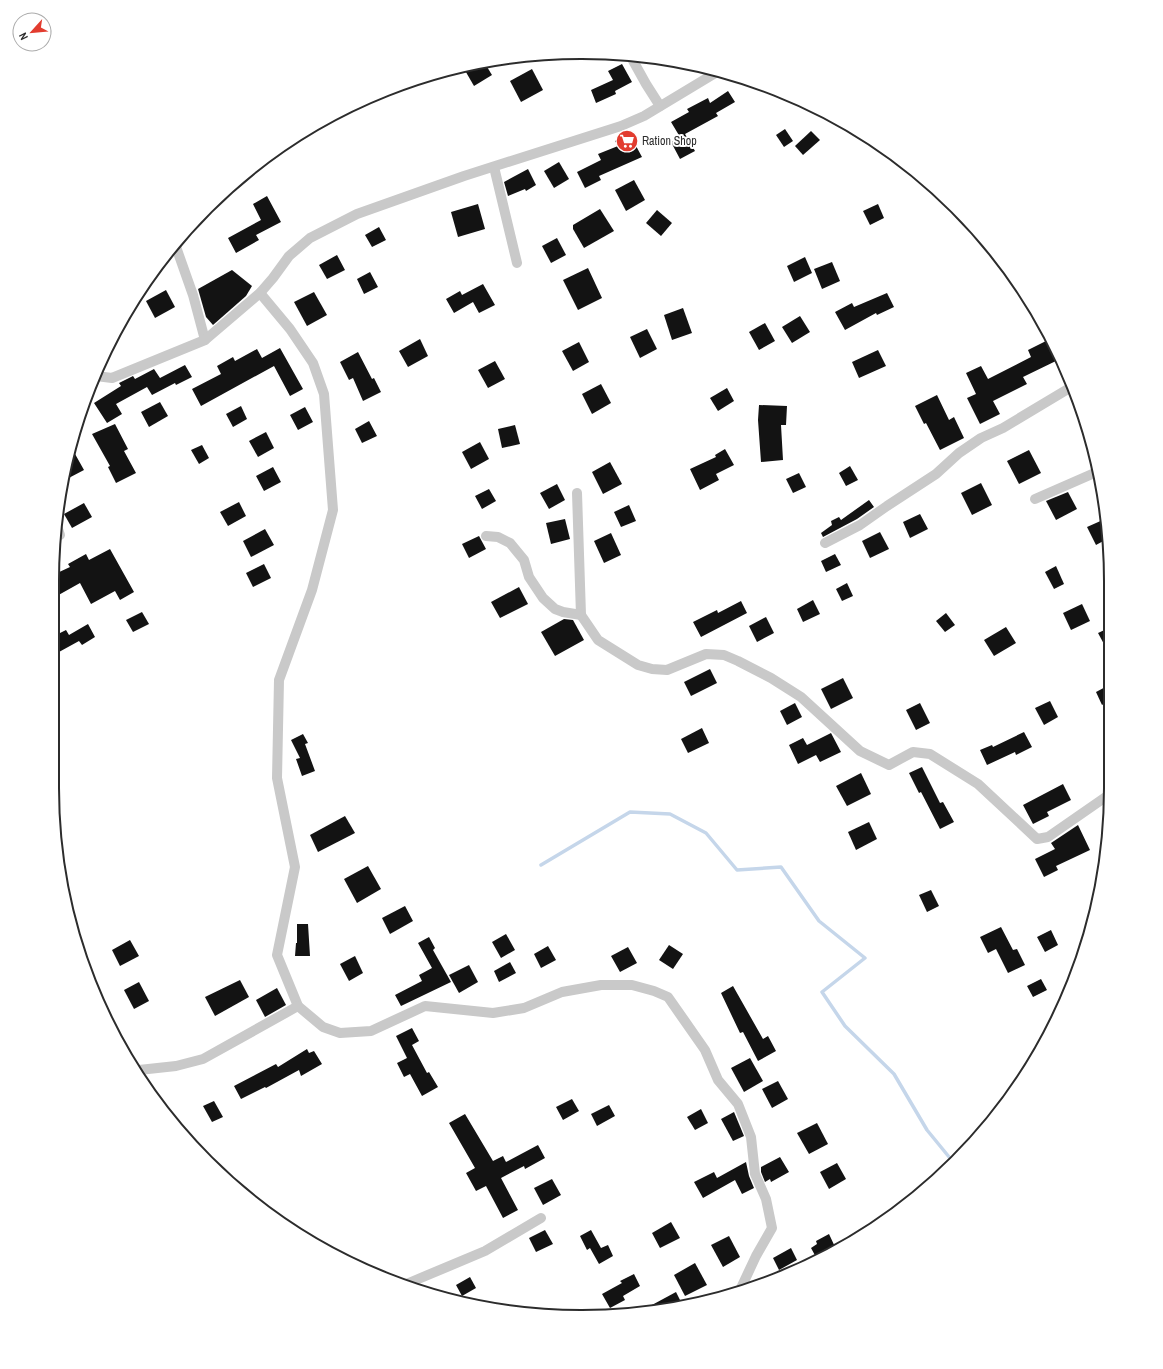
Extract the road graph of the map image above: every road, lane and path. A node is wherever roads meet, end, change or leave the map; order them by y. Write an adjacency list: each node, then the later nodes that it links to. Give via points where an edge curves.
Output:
1 (634, 62): 3 (street)
2 (711, 76): 3 (street)
3 (660, 106): 4 (street, via 621,126)
4 (494, 167): 6 (street); 7 (street, via 357,214 310,238 289,256)
5 (177, 251): 8 (street, via 193,295)
6 (517, 263)
7 (260, 293): 8 (street); 18 (street, via 290,329 313,363 324,394 333,510 312,590 279,680 277,778 295,867 277,954)
8 (204, 340): 9 (street, via 112,378)
9 (101, 377)
10 (1067, 390): 15 (street, via 1003,428 981,438 958,453 936,474 860,525)
11 (1093, 474): 13 (street)
12 (577, 493): 16 (street)
13 (1035, 499)
14 (486, 536): 16 (street, via 498,537 510,543 524,560 529,577 543,598 555,609)
15 (825, 543)
16 (581, 614): 17 (street, via 598,640 638,665 667,670 706,654 724,655 771,678 801,697 860,751 889,765 913,752 930,754 978,784 1037,839 1048,837)
17 (1104, 798)
18 (298, 1006): 19 (street, via 203,1059 176,1066); 22 (street, via 324,1027 340,1033 371,1031 425,1006 493,1013 524,1008 562,992 601,985 632,985 668,997 704,1050 718,1080 738,1104 751,1137 755,1174 766,1199 772,1228)
19 (142, 1070)
20 (542, 1218): 21 (street, via 485,1251)
21 (412, 1281)
22 (743, 1284)

